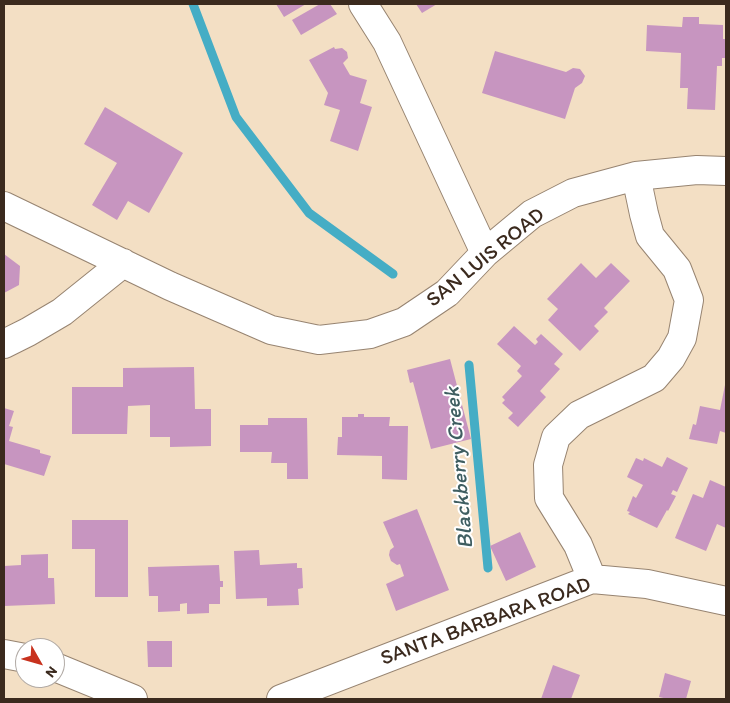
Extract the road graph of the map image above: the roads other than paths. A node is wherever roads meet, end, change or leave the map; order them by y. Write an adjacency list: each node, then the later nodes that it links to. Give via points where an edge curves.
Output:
1 (363, 4): 5 (street, via 386,42)
2 (726, 171): 3 (street, SAN LUIS ROAD, via 697,170)
3 (636, 176): 5 (street, SAN LUIS ROAD, via 573,193 532,214); 8 (street, via 650,236 677,268 690,300 682,338 654,378 579,415 556,437 548,465 549,498 578,545)
4 (4, 206): 6 (street, SAN LUIS ROAD)
5 (485, 253): 6 (street, SAN LUIS ROAD, via 447,293 404,322 370,334 319,340 272,330)
6 (123, 263): 7 (street, via 62,312)
7 (4, 344)
8 (592, 578): 9 (street, SANTA BARBARA ROAD, via 647,584); 12 (street, SANTA BARBARA ROAD)
9 (726, 601)
10 (65, 671): 11 (street)
11 (133, 699)
12 (281, 699)

